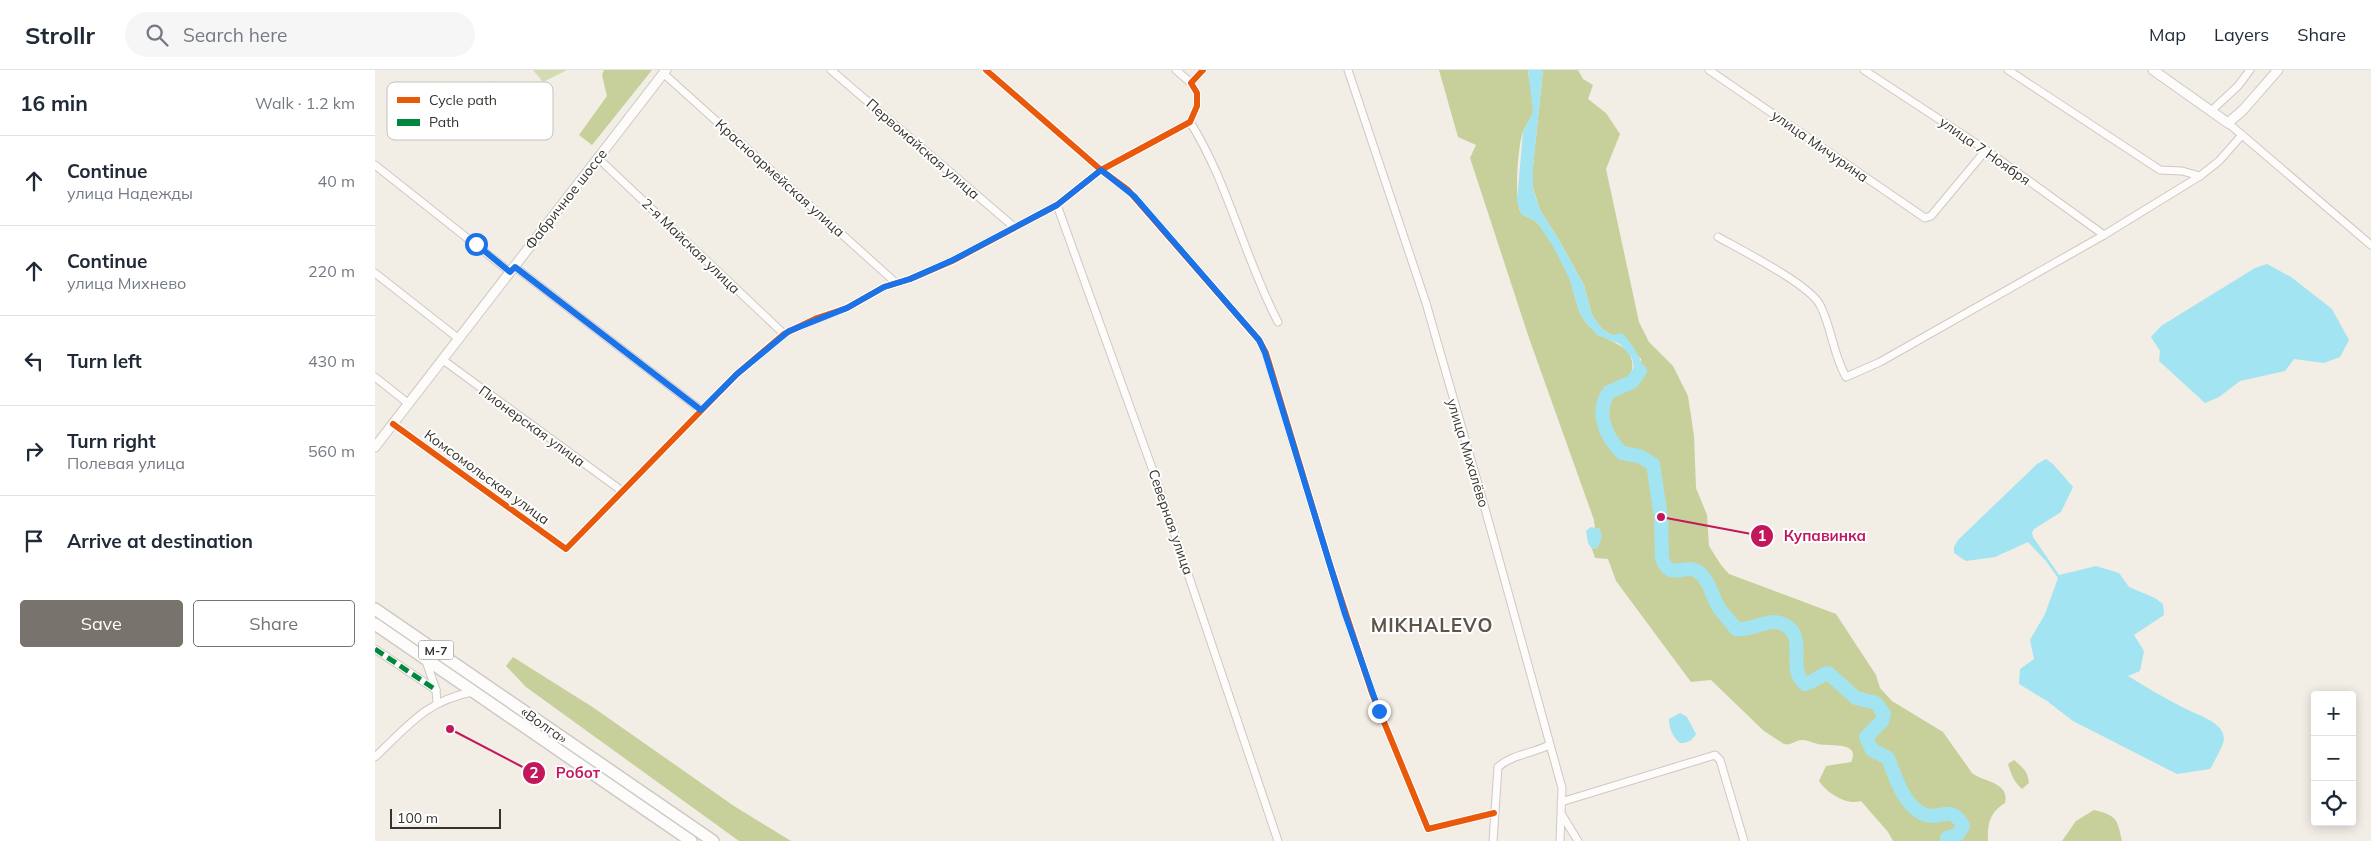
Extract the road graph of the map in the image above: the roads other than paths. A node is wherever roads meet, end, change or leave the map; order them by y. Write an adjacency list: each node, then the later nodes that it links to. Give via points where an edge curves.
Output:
1 (831, 70): 24 (street, Первомайская улица)
2 (986, 70): 21 (street)
3 (1176, 70): 13 (street)
4 (1203, 70): 13 (street)
5 (1347, 70): 48 (street, улица Михалёво, via 1426,303)
6 (1709, 70): 18 (street, улица Мичурина, via 1925,218 1931,216)
7 (1865, 70): 18 (street, улица 7 Ноября)
8 (2008, 70): 22 (street, via 2160,170)
9 (2153, 70): 14 (main road)
10 (2250, 70): 14 (street)
11 (2278, 70): 16 (main road)
12 (665, 72): 19 (main road, Фабричное шоссе); 30 (street, Красноармейская улица)
13 (1191, 83): 15 (street, via 1197,93 1197,106)
14 (2211, 111): 16 (main road)
15 (1190, 122): 21 (street); 31 (street, via 1211,158 1261,290)
16 (2228, 123): 17 (street)
17 (2242, 135): 22 (street, via 2219,161); 27 (street)
18 (1986, 150): 25 (street, улица 7 Ноября)
19 (598, 158): 28 (main road, Фабричное шоссе); 32 (street, 2-я Майская улица)
20 (375, 165): 28 (street)
21 (1101, 170): 23 (street); 51 (street, via 1134,196 1255,334 1265,353 1372,693 1427,829)
22 (2199, 176): 25 (street)
23 (1057, 205): 24 (street); 55 (street, Северная улица, via 1156,479)
24 (1014, 227): 30 (street, via 953,260)
25 (2104, 235): 26 (street, via 1880,362 1846,377 1838,364 1821,307 1813,296)
26 (1719, 237)
27 (2371, 245)
28 (512, 269): 33 (main road, Фабричное шоссе); 37 (street)
29 (375, 273): 33 (street)
30 (896, 283): 32 (street)
31 (1278, 322)
32 (784, 334): 37 (street)
33 (459, 339): 34 (main road, Фабричное шоссе)
34 (443, 360): 36 (main road, Фабричное шоссе); 40 (street, Пионерская улица)
35 (375, 377): 36 (street)
36 (409, 404): 38 (main road, Фабричное шоссе)
37 (701, 410): 40 (street)
38 (393, 424): 39 (main road, Фабричное шоссе); 40 (street, Комсомольская улица, via 566,549)
39 (375, 447)
40 (622, 492)
41 (375, 608): 54 (highway, «Волга» / М-7)
42 (375, 624): 44 (highway, «Волга» / М-7)
43 (375, 649): 45 (street)
44 (425, 658): 45 (street); 46 (highway, «Волга» / М-7)
45 (436, 690): 47 (street)
46 (472, 692): 47 (street); 53 (highway, «Волга» / М-7)
47 (437, 703): 49 (street)
48 (1549, 745): 50 (street, улица Михалёво, via 1562,788); 51 (street, via 1507,759 1498,767)
49 (375, 757)
50 (1561, 802): 52 (street, улица Михалёво); 59 (street, via 1715,755 1720,760)
51 (1494, 813): 56 (street)
52 (1562, 815): 57 (street, улица Михалёво); 58 (street)
53 (691, 841)
54 (713, 841)
55 (1278, 841)
56 (1493, 841)
57 (1560, 841)
58 (1578, 841)
59 (1744, 841)

